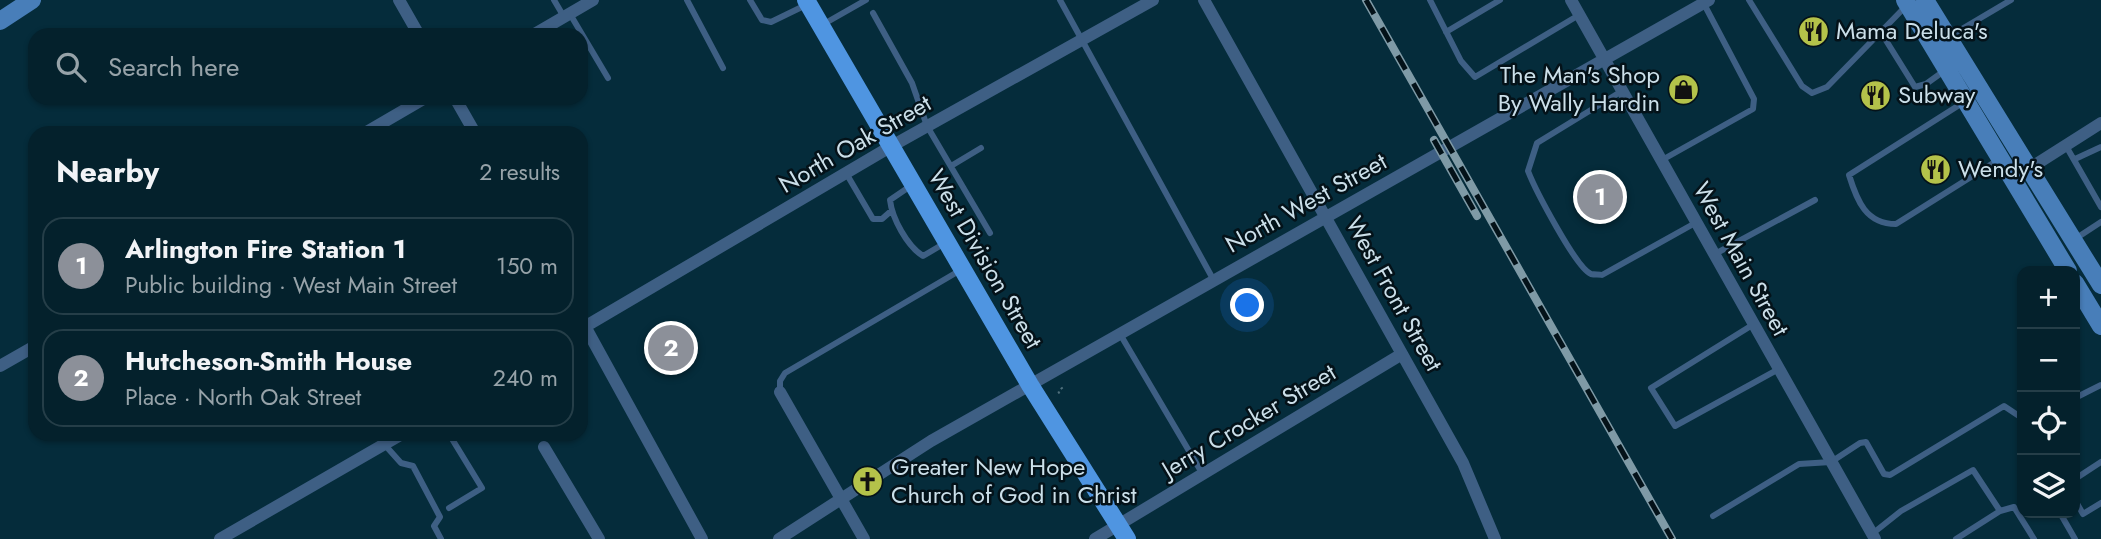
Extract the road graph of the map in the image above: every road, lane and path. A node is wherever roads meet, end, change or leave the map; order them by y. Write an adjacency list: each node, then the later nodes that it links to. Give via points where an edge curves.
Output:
1 (399, 0): 24 (street)
2 (554, 0): 20 (lane)
3 (593, 0): 20 (street)
4 (687, 0): 33 (lane)
5 (750, 0): 17 (lane, via 762,20 771,22)
6 (866, 0): 23 (lane)
7 (1060, 0): 30 (lane)
8 (1153, 0): 30 (street, North Oak Street)
9 (1205, 0): 59 (street, West Front Street)
10 (1430, 0): 27 (lane)
11 (1500, 0): 27 (lane)
12 (1571, 0): 21 (street, West Main Street)
13 (1749, 0): 28 (lane, via 1802,86 1812,93 1826,88)
14 (2011, 0): 29 (lane)
15 (1707, 1): 32 (street, North West Street); 50 (lane, via 1754,99 1753,109)
16 (1919, 1): 28 (lane); 29 (main road); 34 (main road)
17 (807, 2): 23 (main road, West Division Street)
18 (23, 3): 22 (main road)
19 (873, 13): 43 (lane, via 912,83)
20 (567, 15): 25 (street); 26 (lane)
21 (1579, 15): 27 (lane, via 1475,77); 32 (street, West Main Street)
22 (0, 21)
23 (821, 25): 45 (main road, West Division Street)
24 (415, 28)
25 (545, 28)
26 (575, 28)
27 (1446, 32)
28 (1882, 34): 34 (lane, via 1915,87)
29 (1948, 37): 52 (main road)
30 (1082, 39): 43 (street, North Oak Street); 68 (lane)
31 (588, 47): 35 (lane)
32 (1603, 57): 36 (street, West Main Street); 59 (street, North West Street)
33 (723, 68)
34 (1947, 70): 37 (main road)
35 (608, 78)
36 (1622, 91): 50 (street, West Main Street); 60 (lane, via 1537,143 1528,172 1540,197 1579,263 1591,274 1602,275)
37 (1966, 101): 48 (main road); 48 (lane, via 1849,175 1857,199 1868,216 1882,224 1896,224)
38 (413, 105): 41 (street)
39 (459, 105): 42 (street)
40 (2101, 123): 44 (street)
41 (377, 126)
42 (471, 126)
43 (928, 126): 45 (street, North Oak Street); 51 (lane)
44 (2066, 146): 49 (lane); 52 (street)
45 (890, 147): 53 (street, North Oak Street); 55 (main road, West Division Street)
46 (2101, 147): 49 (lane)
47 (981, 148): 51 (lane)
48 (2000, 158): 54 (main road)
49 (2075, 159): 57 (lane)
50 (1661, 160): 60 (street, West Main Street)
51 (951, 166): 62 (lane)
52 (2029, 169): 54 (street); 63 (main road)
53 (846, 173): 58 (lane, via 873,219 882,219); 71 (street, North Oak Street)
54 (2013, 179): 66 (main road)
55 (912, 185): 58 (lane, via 890,200); 64 (main road, West Division Street)
56 (1815, 200): 65 (lane)
57 (2101, 206)
58 (891, 211): 64 (lane, via 915,251 923,256)
59 (1327, 216): 68 (street, North West Street); 77 (street, West Front Street)
60 (1697, 222): 65 (street, West Main Street)
61 (2101, 222): 63 (lane)
62 (990, 233)
63 (2073, 240): 69 (main road)
64 (946, 242): 67 (main road, West Division Street)
65 (1714, 254): 72 (street, West Main Street)
66 (2065, 266)
67 (962, 269): 81 (main road, West Division Street); 83 (lane, via 785,373)
68 (1213, 279): 74 (street, North West Street)
69 (2101, 285)
70 (2080, 291): 73 (main road)
71 (588, 322)
72 (1754, 324): 79 (street, West Main Street); 79 (lane, via 1651,388 1675,426)
73 (2101, 326)
74 (1120, 334): 81 (street, North West Street); 93 (lane)
75 (588, 336): 108 (street)
76 (28, 349): 78 (street)
77 (1402, 354): 93 (street, Jerry Crocker Street); 112 (street, West Front Street, via 1463,463)
78 (0, 366)
79 (1779, 369): 91 (street, West Main Street)
80 (2101, 384): 85 (lane)
81 (1030, 385): 95 (street, North West Street); 102 (main road, West Division Street)
82 (1060, 386): 84 (path, via 1063,390)
83 (780, 391): 95 (street)
84 (1058, 393)
85 (2080, 395)
86 (2017, 415): 91 (lane, via 2004,406 1890,475 1884,474 1866,443)
87 (389, 441): 89 (street)
88 (453, 441): 97 (lane, via 482,488)
89 (384, 444): 105 (street); 106 (lane, via 401,463 413,466 440,517 434,526)
90 (544, 447): 107 (street)
91 (1831, 462): 100 (lane, via 1799,464); 103 (street, West Main Street)
92 (2101, 463): 94 (lane)
93 (1202, 473): 102 (street, Jerry Crocker Street)
94 (2080, 476)
95 (840, 500): 109 (street, North West Street); 110 (street)
96 (2101, 503): 98 (lane, via 2083,514)
97 (449, 508)
98 (2080, 509)
99 (2000, 511): 103 (lane, via 1973,470 1901,511); 113 (lane); 114 (lane, via 2014,507)
100 (1713, 516)
101 (2063, 518): 104 (lane)
102 (1123, 532): 111 (street, Jerry Crocker Street)
103 (1873, 537)
104 (2075, 538)
105 (220, 539)
106 (441, 539)
107 (598, 539)
108 (702, 539)
109 (779, 539)
110 (864, 539)
111 (1095, 539)
112 (1495, 539)
113 (1955, 539)
114 (2034, 539)

